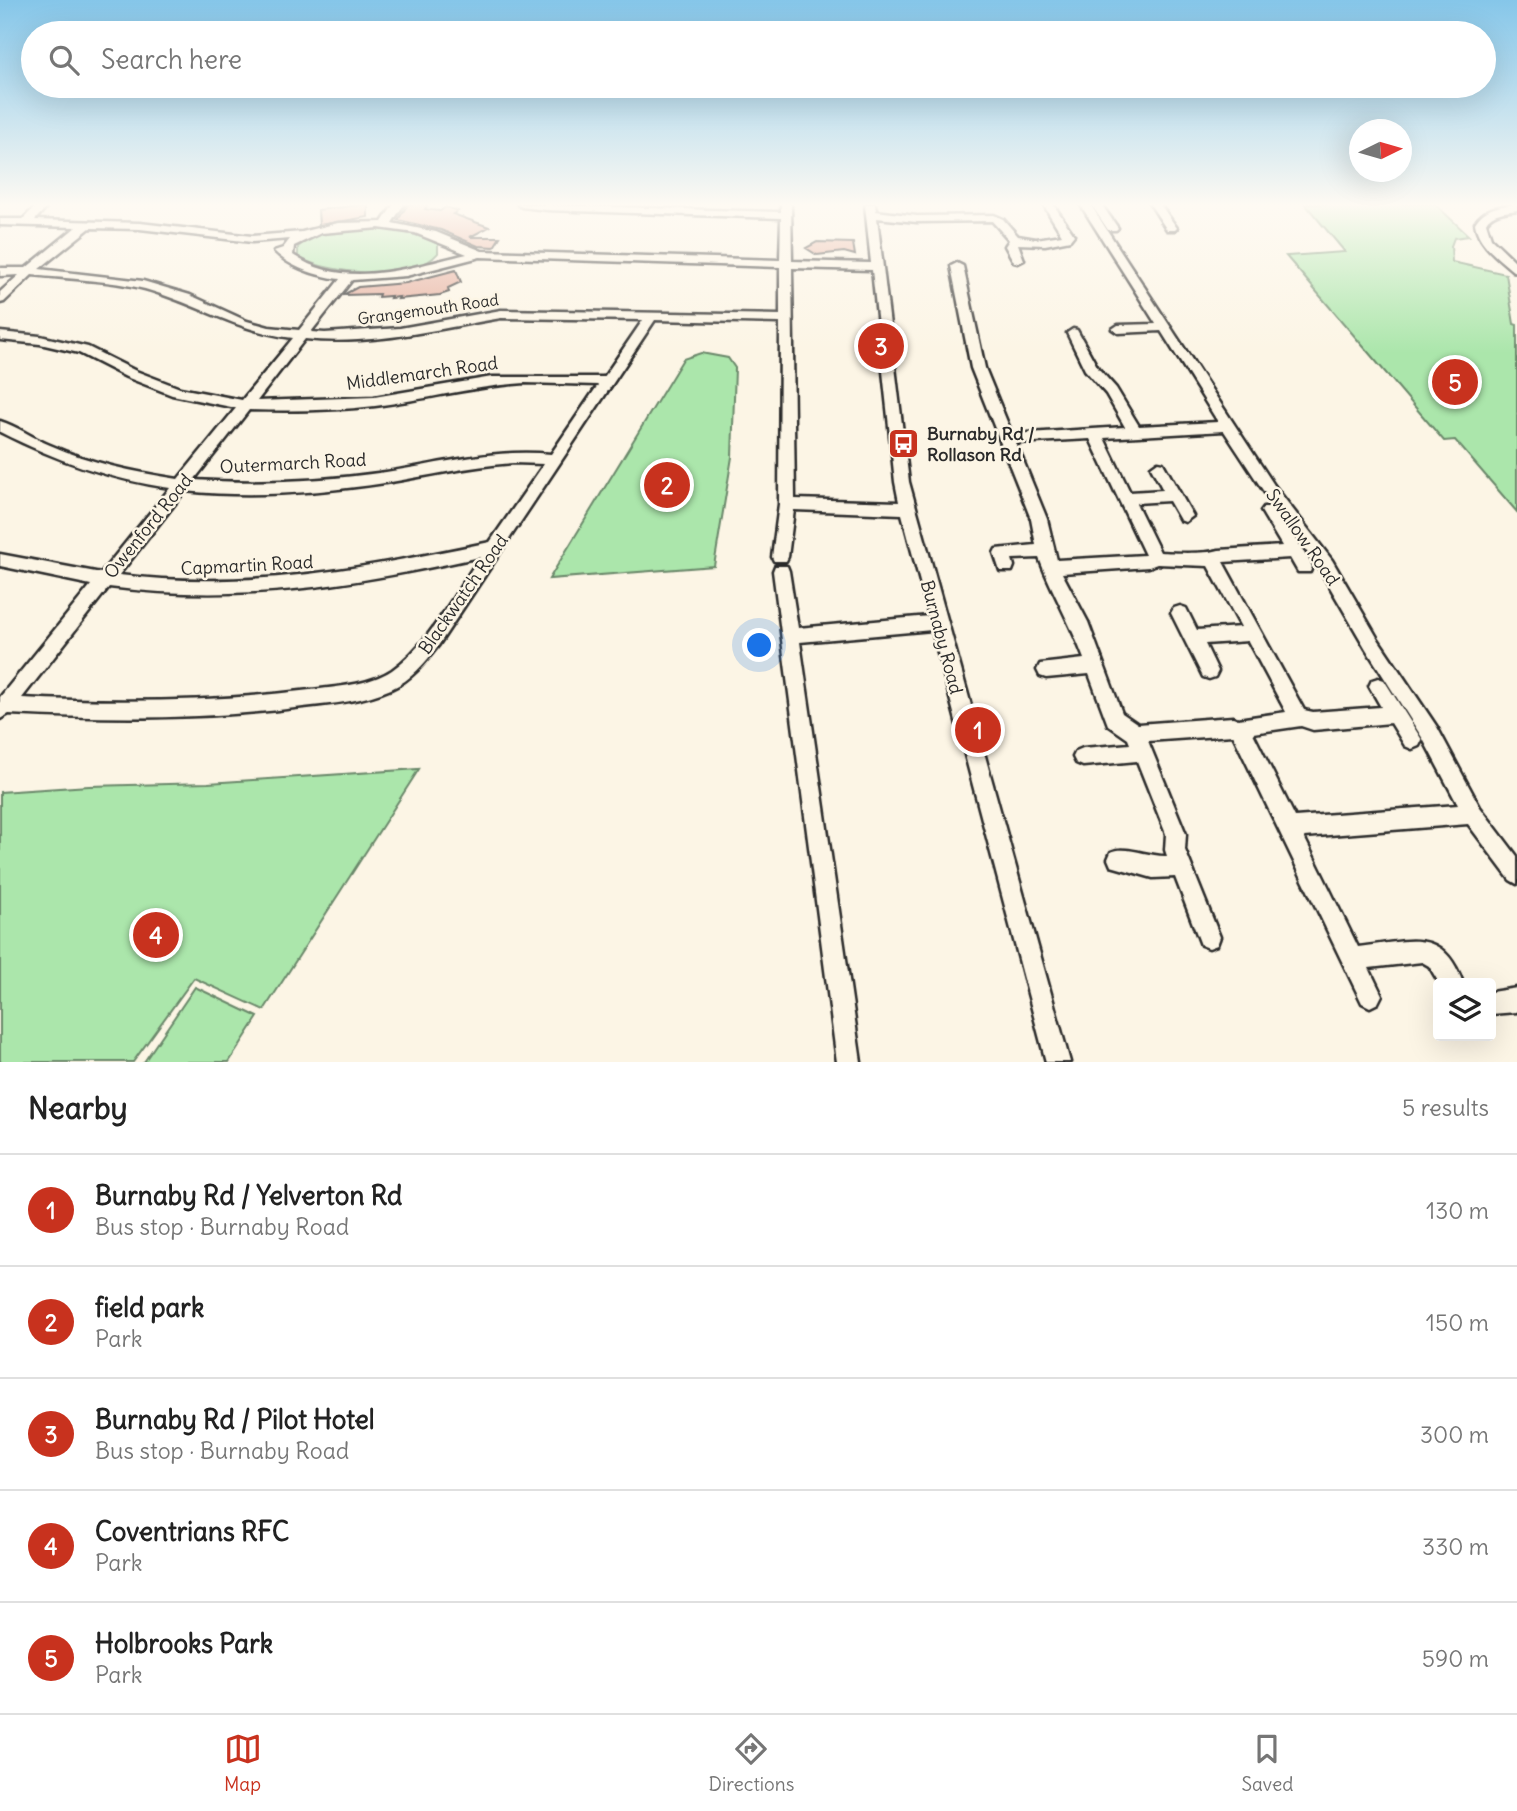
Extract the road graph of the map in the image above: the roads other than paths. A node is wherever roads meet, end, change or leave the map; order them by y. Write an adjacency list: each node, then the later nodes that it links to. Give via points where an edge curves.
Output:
1 (51, 254): 18 (street)
2 (284, 254): 20 (street, via 313,270)
3 (447, 254): 13 (street)
4 (482, 254): 13 (street); 14 (street)
5 (785, 254): 14 (street)
6 (875, 254): 16 (street, Burnaby Road)
7 (1015, 254): 12 (street)
8 (1117, 254): 24 (street, Swallow Road)
9 (1499, 254): 10 (street)
10 (1502, 257): 11 (street); 17 (street)
11 (1517, 257)
12 (1018, 260)
13 (438, 265): 20 (street, via 386,275)
14 (785, 265): 16 (street); 23 (street)
15 (957, 266): 35 (street, via 978,368)
16 (877, 267): 42 (street, Burnaby Road)
17 (1517, 269)
18 (29, 271): 19 (street, Grangemouth Road); 21 (street); 27 (street, Grangemouth Road, via 143,285 186,298 243,324)
19 (0, 272)
20 (349, 276): 27 (street, Owenford Road)
21 (0, 299)
22 (651, 317): 23 (street, Grangemouth Road); 27 (street, Grangemouth Road, via 501,314 375,335); 29 (street, Blackwatch Road)
23 (786, 319): 41 (street)
24 (1164, 327): 25 (street); 32 (street, Swallow Road)
25 (1118, 329)
26 (1073, 333): 33 (street, via 1092,370 1111,391)
27 (300, 335): 30 (street, Owenford Road)
28 (0, 336): 30 (street, Middlemarch Road, via 68,346 177,392)
29 (609, 382): 30 (street, Middlemarch Road, via 514,379 374,402 295,407); 36 (street, Blackwatch Road)
30 (245, 404): 38 (street, Owenford Road)
31 (0, 426): 38 (street, Outermarch Road, via 72,462 118,475)
32 (1229, 426): 33 (street); 70 (street, Swallow Road, via 1326,565 1430,733)
33 (1135, 432): 34 (street)
34 (1095, 434): 35 (street); 40 (street)
35 (1007, 439): 48 (street, via 1039,519)
36 (556, 460): 38 (street, Outermarch Road, via 492,459 313,485 244,488); 45 (street, Blackwatch Road)
37 (1158, 467): 39 (street)
38 (181, 484): 53 (street, Owenford Road)
39 (1173, 495): 40 (street); 44 (street)
40 (1125, 498): 47 (street)
41 (787, 504): 42 (street); 57 (street, via 781,564)
42 (908, 508): 55 (street, Burnaby Road)
43 (1269, 511): 46 (street)
44 (1185, 516)
45 (496, 547): 53 (street, Capmartin Road, via 398,569 303,583 179,588); 63 (street, Blackwatch Road, via 425,650 398,676 374,688 243,706 165,711)
46 (1294, 551): 50 (street, via 1219,556); 52 (street)
47 (1154, 557): 48 (street, via 1149,561); 50 (street)
48 (1048, 559): 51 (street, via 1002,554); 59 (street)
49 (0, 560): 53 (street, Capmartin Road)
50 (1214, 561): 56 (street)
51 (1006, 566)
52 (1304, 567)
53 (104, 581): 63 (street, Owenford Road)
54 (1181, 613): 58 (street)
55 (938, 622): 57 (street); 82 (street, Burnaby Road)
56 (1253, 633): 58 (street); 65 (street)
57 (790, 636): 81 (street)
58 (1193, 638): 61 (street)
59 (1096, 666): 60 (street); 68 (street, via 1115,719)
60 (1046, 670)
61 (1209, 671)
62 (1378, 686): 64 (street)
63 (2, 708)
64 (1396, 714): 65 (street, via 1313,721); 67 (street)
65 (1298, 716): 66 (street)
66 (1241, 729): 68 (street, via 1233,726); 71 (street)
67 (1412, 740)
68 (1138, 743): 69 (street); 73 (street, via 1176,834)
69 (1083, 757)
70 (1473, 814): 71 (street); 74 (street, Swallow Road)
71 (1289, 828): 76 (street)
72 (1118, 859): 73 (street, via 1153,867)
73 (1181, 866): 75 (street)
74 (1517, 873)
75 (1209, 937)
76 (1352, 958): 77 (street, via 1423,951 1437,958); 78 (street)
77 (1449, 978)
78 (1370, 995)
79 (1517, 1000): 80 (street)
80 (1496, 1002)
81 (849, 1062)
82 (1058, 1062)

